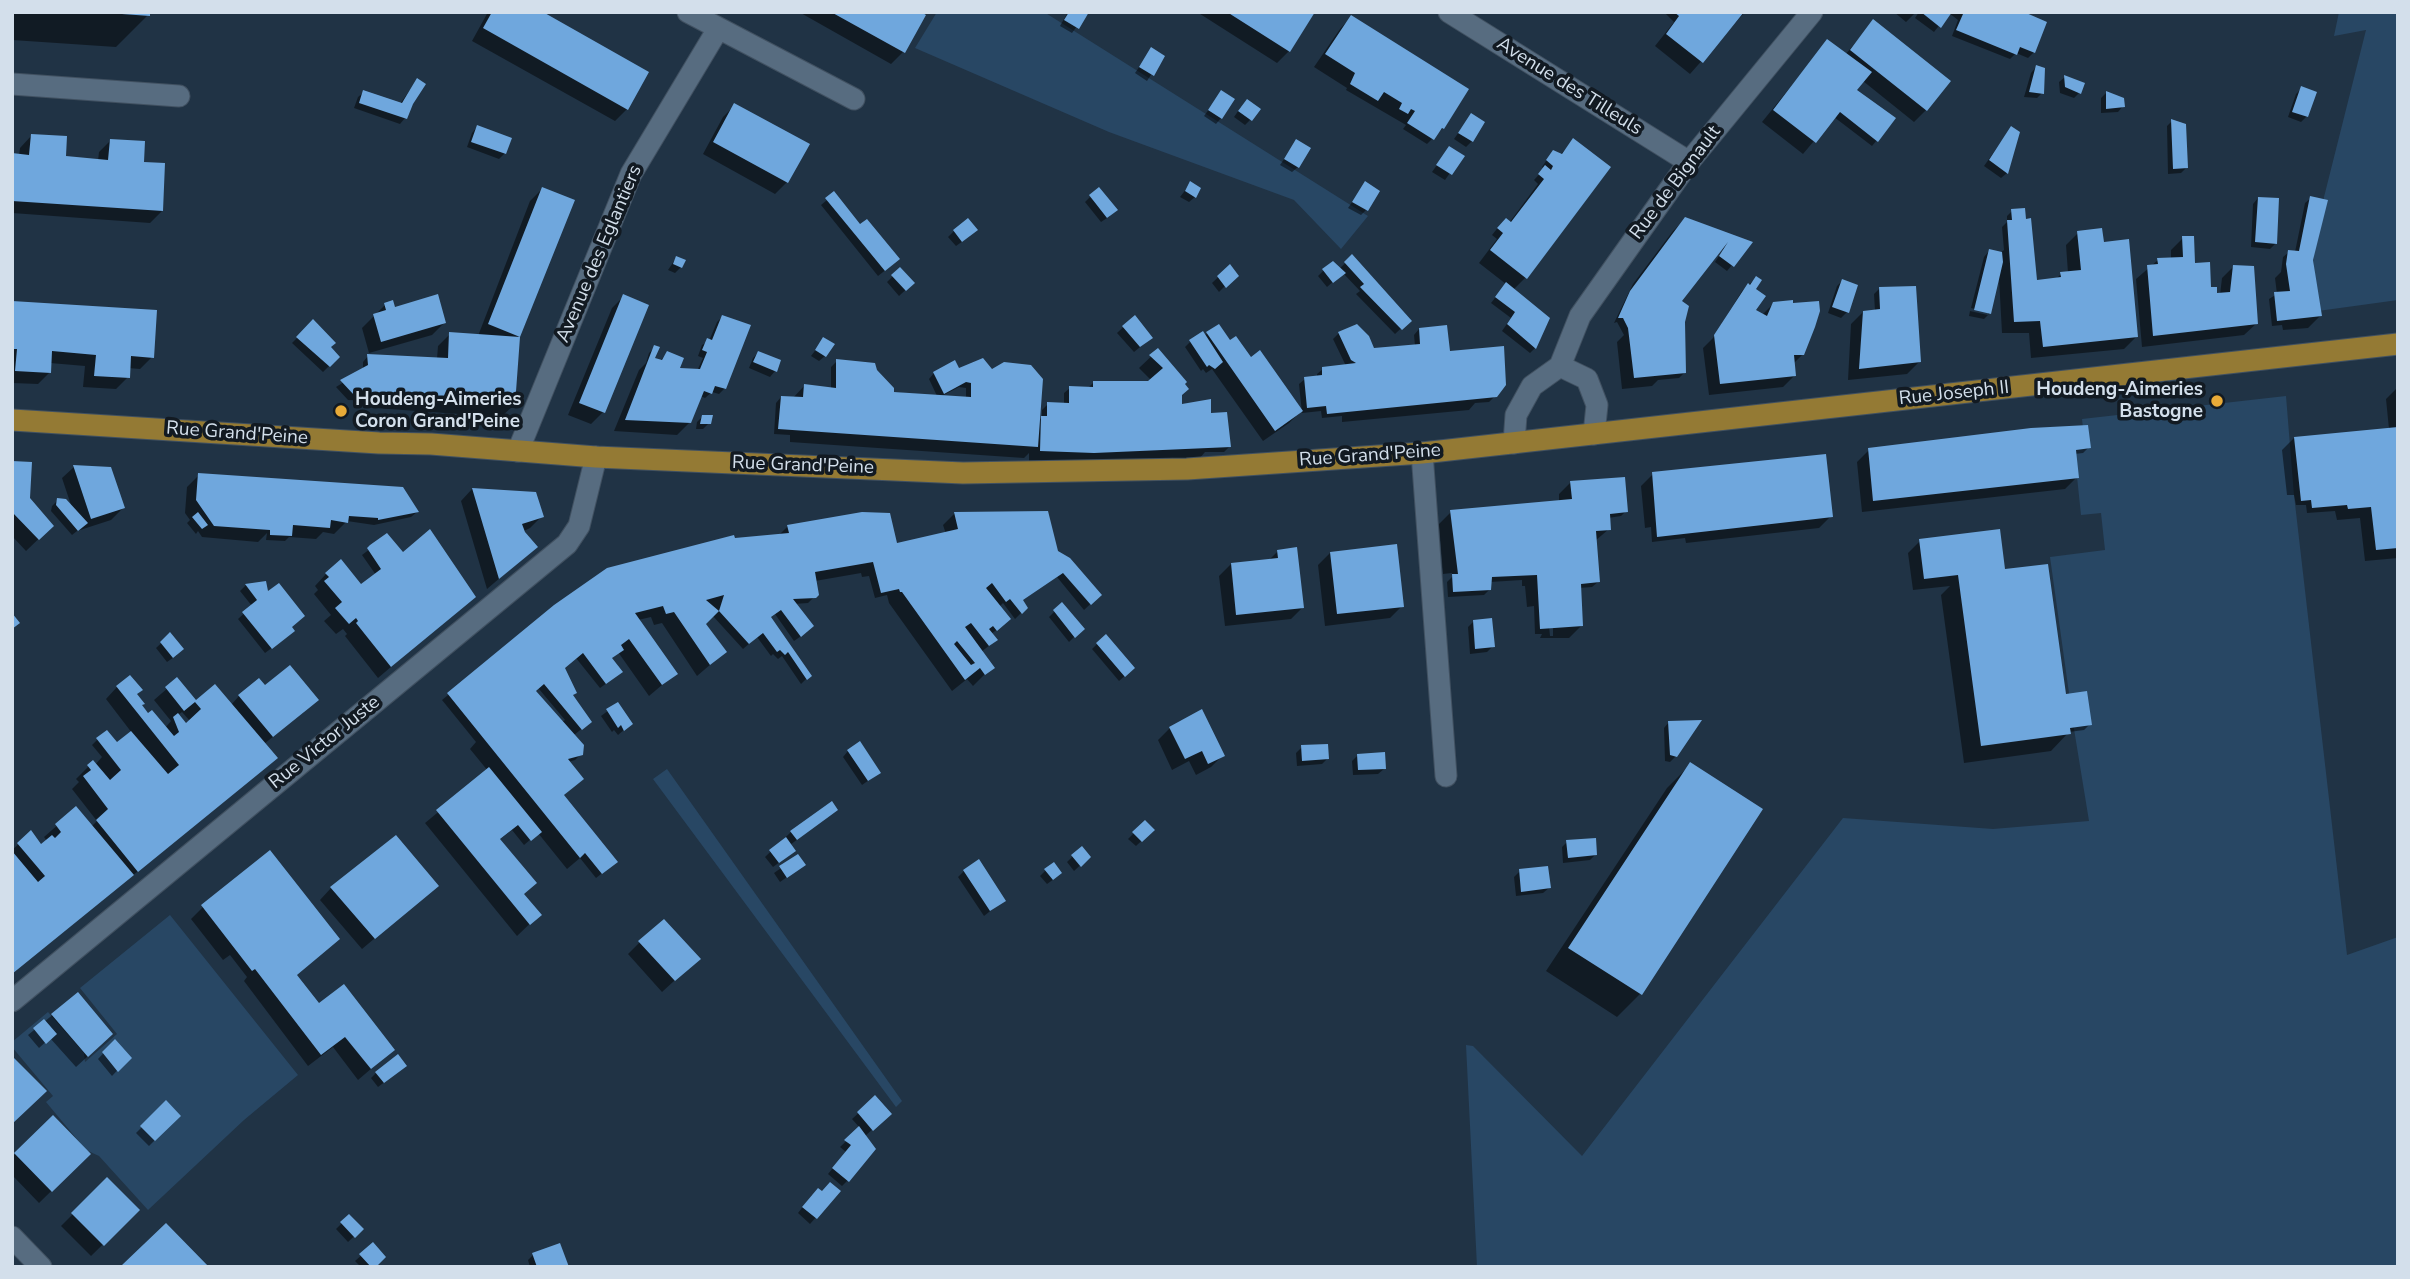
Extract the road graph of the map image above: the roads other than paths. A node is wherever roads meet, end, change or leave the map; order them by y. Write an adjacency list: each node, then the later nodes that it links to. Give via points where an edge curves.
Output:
1 (688, 12): 4 (street)
2 (1449, 12): 8 (street, Avenue des Tilleuls)
3 (1812, 12): 8 (street, Rue de Bignault)
4 (718, 29): 7 (street); 14 (street, Avenue des Eglantiers, via 631,174)
5 (12, 84): 6 (street)
6 (178, 96)
7 (854, 99)
8 (1689, 162): 10 (street, Rue de Bignault, via 1580,316)
9 (2398, 344): 12 (main road, Rue Joseph II)
10 (1560, 366): 12 (street, via 1587,379 1597,405); 13 (street, via 1532,386 1516,415)
11 (12, 419): 14 (main road, Rue Grand'Peine)
12 (1594, 434): 13 (main road, Rue Grand'Peine)
13 (1514, 443): 15 (main road, Rue Grand'Peine)
14 (518, 451): 16 (main road, Rue Grand'Peine)
15 (1422, 453): 16 (main road, Rue Grand'Peine, via 1187,469 1058,472); 17 (street)
16 (596, 457): 18 (street, Rue Victor Juste, via 579,526 568,544)
17 (1446, 776)
18 (12, 1001)
19 (12, 1237): 20 (street)
20 (41, 1267)

